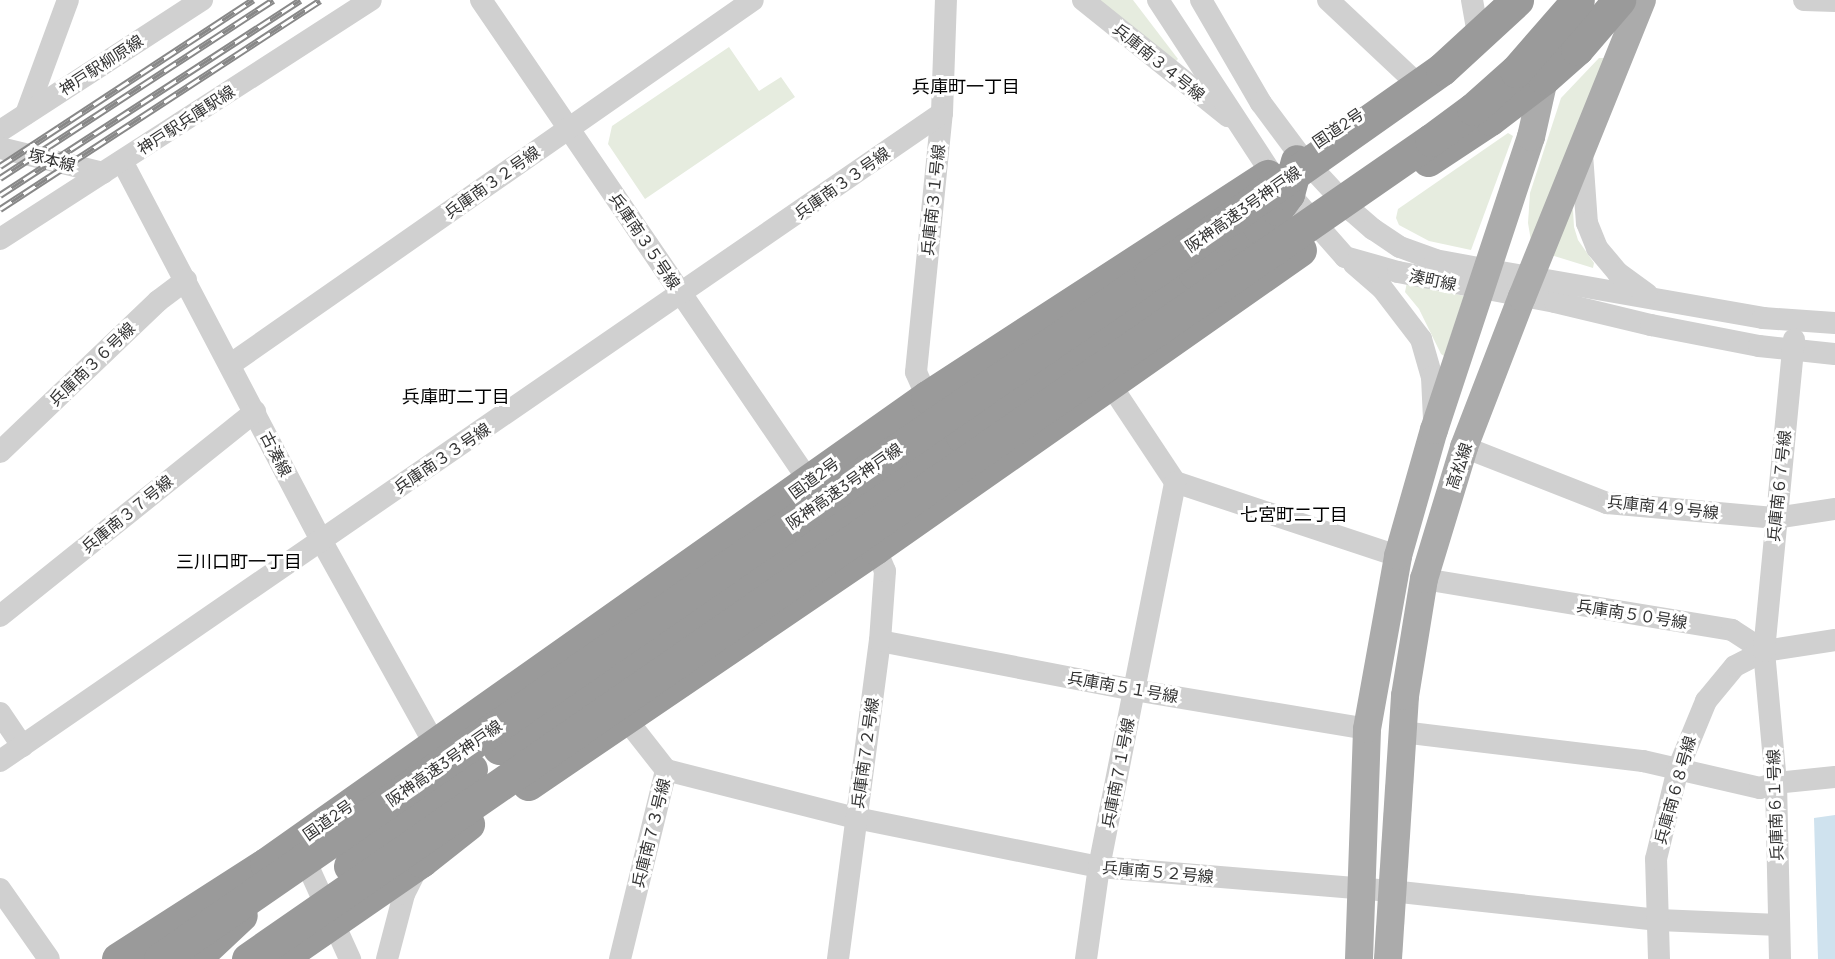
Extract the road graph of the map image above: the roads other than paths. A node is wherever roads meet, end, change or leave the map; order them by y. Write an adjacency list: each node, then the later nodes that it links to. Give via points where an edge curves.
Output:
1 (68, 0): 23 (street)
2 (202, 0): 23 (street, 神戸駅柳原線)
3 (372, 0): 31 (street, 神戸駅兵庫駅線)
4 (481, 0): 26 (street, 兵庫南３５号線)
5 (753, 0): 26 (street, 兵庫南３２号線)
6 (946, 0): 24 (street, 兵庫南３１号線)
7 (1083, 0): 25 (street, 兵庫南３４号線)
8 (1201, 0): 30 (street, 湊町線, via 1261,104)
9 (1328, 0): 21 (street)
10 (1512, 0): 20 (highway, 国道2号)
11 (1517, 0): 82 (highway, 阪神高速3号神戸線, bridge, via 1442,69)
12 (1566, 0): 22 (main road, 高松線)
13 (1578, 0): 89 (highway, bridge, via 1516,71 1431,140)
14 (1619, 0): 22 (highway, via 1577,49)
15 (1642, 0): 29 (main road, 高松線)
16 (1804, 0): 17 (street)
17 (1826, 0): 18 (street)
18 (1835, 1)
19 (1171, 4): 25 (street)
20 (1474, 14): 21 (highway, 国道2号)
21 (1411, 78): 30 (highway, 国道2号)
22 (1544, 78): 33 (highway); 38 (main road, 高松線, via 1531,136)
23 (26, 114): 27 (street, 神戸駅柳原線)
24 (942, 114): 40 (street, 兵庫南３３号線); 48 (street, 兵庫南３１号線, via 916,372)
25 (1237, 121): 32 (street)
26 (568, 128): 40 (street, 兵庫南３５号線); 46 (street, 兵庫南３２号線)
27 (0, 131)
28 (0, 148): 31 (street, 塚本線)
29 (1582, 152): 39 (main road, 高松線); 41 (street, via 1587,223 1597,248 1618,273)
30 (1299, 154): 32 (highway, 国道2号); 33 (street, 湊町線)
31 (112, 167): 34 (street, 神戸駅兵庫駅線); 37 (street, 古湊線)
32 (1279, 183): 35 (street); 36 (highway, via 1258,226); 48 (highway, 国道2号)
33 (1352, 211): 35 (highway); 38 (street, 湊町線, via 1400,247)
34 (0, 239)
35 (1324, 246): 36 (highway); 38 (street, 湊町線, via 1398,272); 47 (highway); 50 (street, via 1382,288 1421,339 1432,377)
36 (1195, 273): 89 (highway, bridge, via 499,748 355,860)
37 (186, 280): 46 (street, 古湊線); 52 (street, 兵庫南３６号線, via 158,301)
38 (1485, 280): 39 (street, 湊町線); 50 (main road, 高松線)
39 (1526, 287): 41 (street, 湊町線); 44 (street, 湊町線); 51 (main road, 高松線)
40 (681, 295): 53 (street, 兵庫南３５号線); 57 (street, 兵庫南３３号線)
41 (1651, 297): 42 (street, 湊町線)
42 (1796, 322): 43 (street, 湊町線); 44 (street, 兵庫南６７号線)
43 (1835, 323)
44 (1793, 352): 45 (street, 湊町線); 56 (street, 兵庫南６７号線)
45 (1835, 354)
46 (231, 364): 49 (street, 古湊線)
47 (1110, 384): 54 (street); 58 (highway)
48 (927, 397): 53 (highway, 国道2号)
49 (255, 412): 57 (street, 古湊線); 61 (street, 兵庫南３７号線)
50 (1434, 430): 59 (main road, 高松線)
51 (1464, 447): 56 (street, 兵庫南４９号線, via 1607,503); 60 (main road, 高松線)
52 (0, 452)
53 (809, 481): 70 (highway, 国道2号)
54 (1175, 482): 59 (street); 65 (street, 兵庫南７１号線)
55 (1835, 509): 56 (street, 兵庫南４９号線)
56 (1776, 518): 64 (street, 兵庫南６７号線)
57 (321, 540): 70 (street, 古湊線); 71 (street, 兵庫南３３号線)
58 (875, 548): 63 (street, 兵庫南７２号線, via 885,571); 67 (highway)
59 (1398, 556): 68 (main road, 高松線)
60 (1424, 579): 64 (street, 兵庫南５０号線, via 1731,630); 69 (main road, 高松線)
61 (0, 616)
62 (1835, 640): 64 (street)
63 (880, 641): 65 (street, 兵庫南５１号線); 77 (street, 兵庫南７２号線)
64 (1764, 651): 73 (street, 兵庫南６８号線, via 1735,666 1706,701); 76 (street, 兵庫南６１号線)
65 (1134, 690): 68 (street, 兵庫南５１号線); 81 (street, 兵庫南７１号線)
66 (0, 712): 71 (street)
67 (626, 719): 74 (street, 兵庫南７３号線); 78 (highway)
68 (1367, 729): 84 (main road, 高松線)
69 (1401, 732): 73 (street, via 1643,761); 85 (main road, 高松線)
70 (436, 744): 78 (street, 古湊線, via 463,799); 79 (highway, 国道2号)
71 (22, 746): 72 (street, 兵庫南３３号線)
72 (0, 761)
73 (1678, 769): 76 (street, via 1760,788); 86 (street, 兵庫南６８号線, via 1656,859)
74 (666, 770): 77 (street, 兵庫南５２号線); 97 (street, 兵庫南７３号線)
75 (1835, 777): 76 (street)
76 (1776, 783): 88 (street, 兵庫南６１号線)
77 (856, 818): 81 (street, 兵庫南５２号線); 98 (street, 兵庫南７２号線)
78 (461, 829): 80 (highway)
79 (310, 832): 87 (street, via 306,862); 91 (highway, 国道2号)
80 (421, 861): 87 (highway); 96 (street, via 404,894)
81 (1099, 867): 84 (street, 兵庫南５２号線); 99 (street, 兵庫南７１号線)
82 (280, 878): 92 (highway, 阪神高速3号神戸線, bridge); 93 (highway, bridge)
83 (0, 889): 90 (street)
84 (1362, 889): 85 (street, 兵庫南５２号線); 100 (main road, 高松線)
85 (1391, 891): 86 (street, 兵庫南５２号線); 101 (main road, 高松線)
86 (1658, 920): 88 (street, 兵庫南５２号線); 102 (street, 兵庫南６８号線)
87 (333, 921): 89 (highway); 95 (street)
88 (1779, 925): 103 (street, 兵庫南６１号線)
89 (283, 946): 94 (highway, bridge)
90 (49, 959)
91 (118, 959)
92 (160, 959)
93 (194, 959)
94 (248, 959)
95 (350, 959)
96 (387, 959)
97 (620, 959)
98 (838, 959)
99 (1086, 959)
100 (1359, 959)
101 (1389, 959)
102 (1659, 959)
103 (1780, 959)

